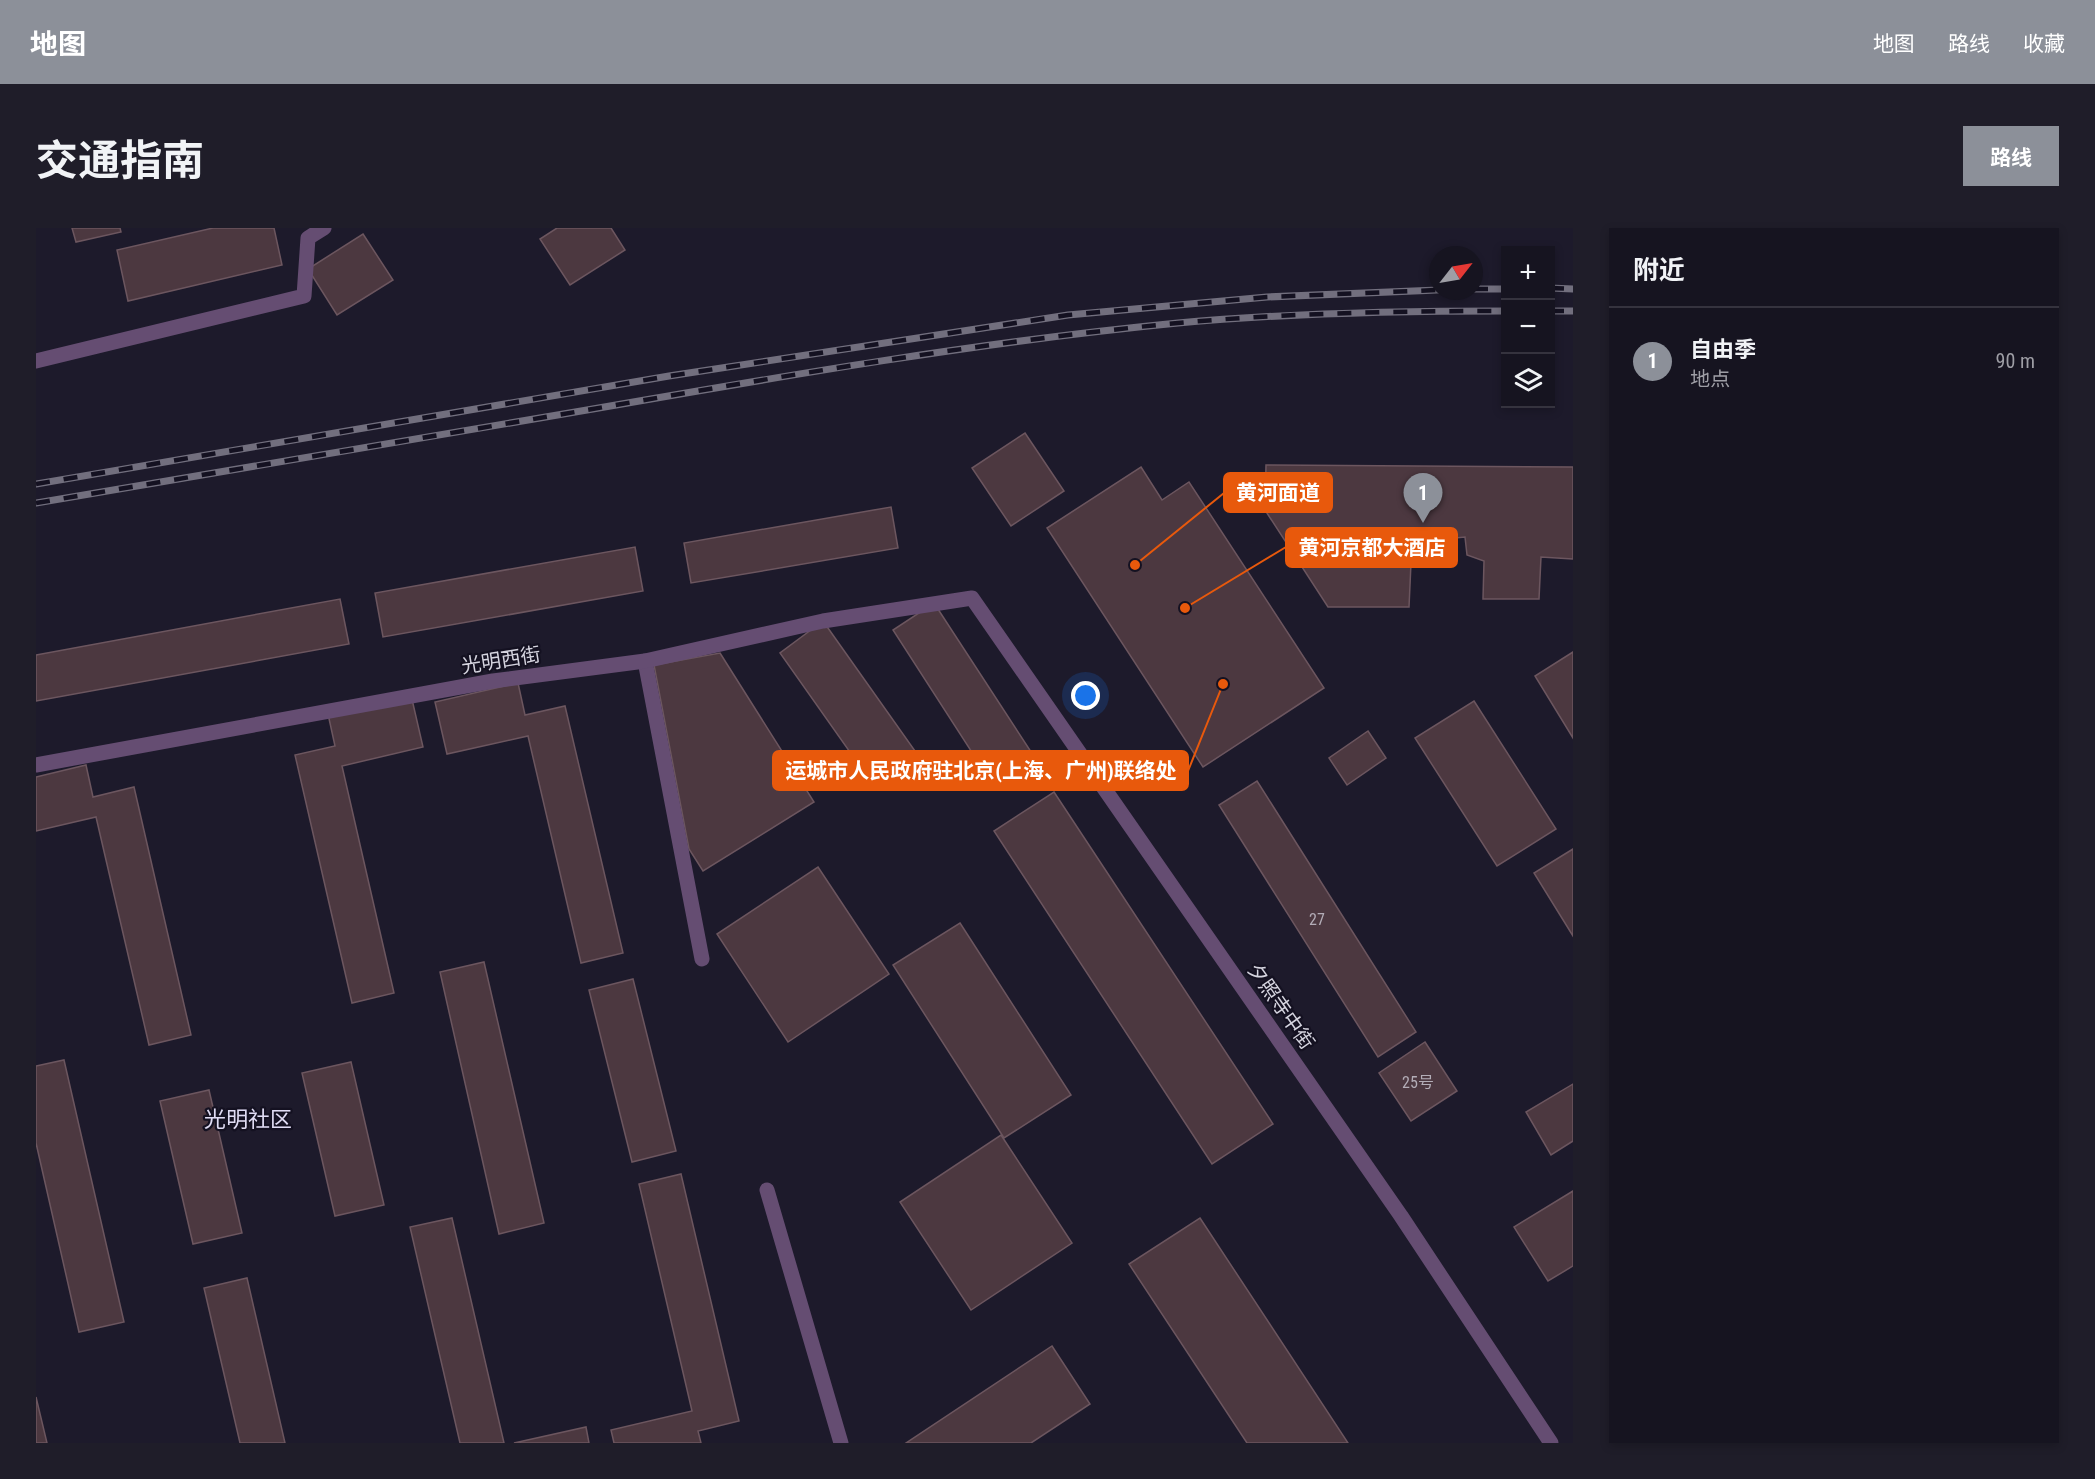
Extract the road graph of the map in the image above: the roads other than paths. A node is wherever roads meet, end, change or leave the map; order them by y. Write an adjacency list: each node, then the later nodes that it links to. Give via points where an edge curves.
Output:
1 (324, 228): 2 (street, via 308,238 304,296)
2 (36, 361)
3 (972, 597): 4 (street, 光明西街, via 824,621); 9 (street, 夕照寺中街, via 1401,1216)
4 (645, 661): 5 (street, 光明西街, via 493,681); 6 (street)
5 (36, 765)
6 (702, 959)
7 (767, 1190): 8 (street)
8 (841, 1443)
9 (1551, 1443)

